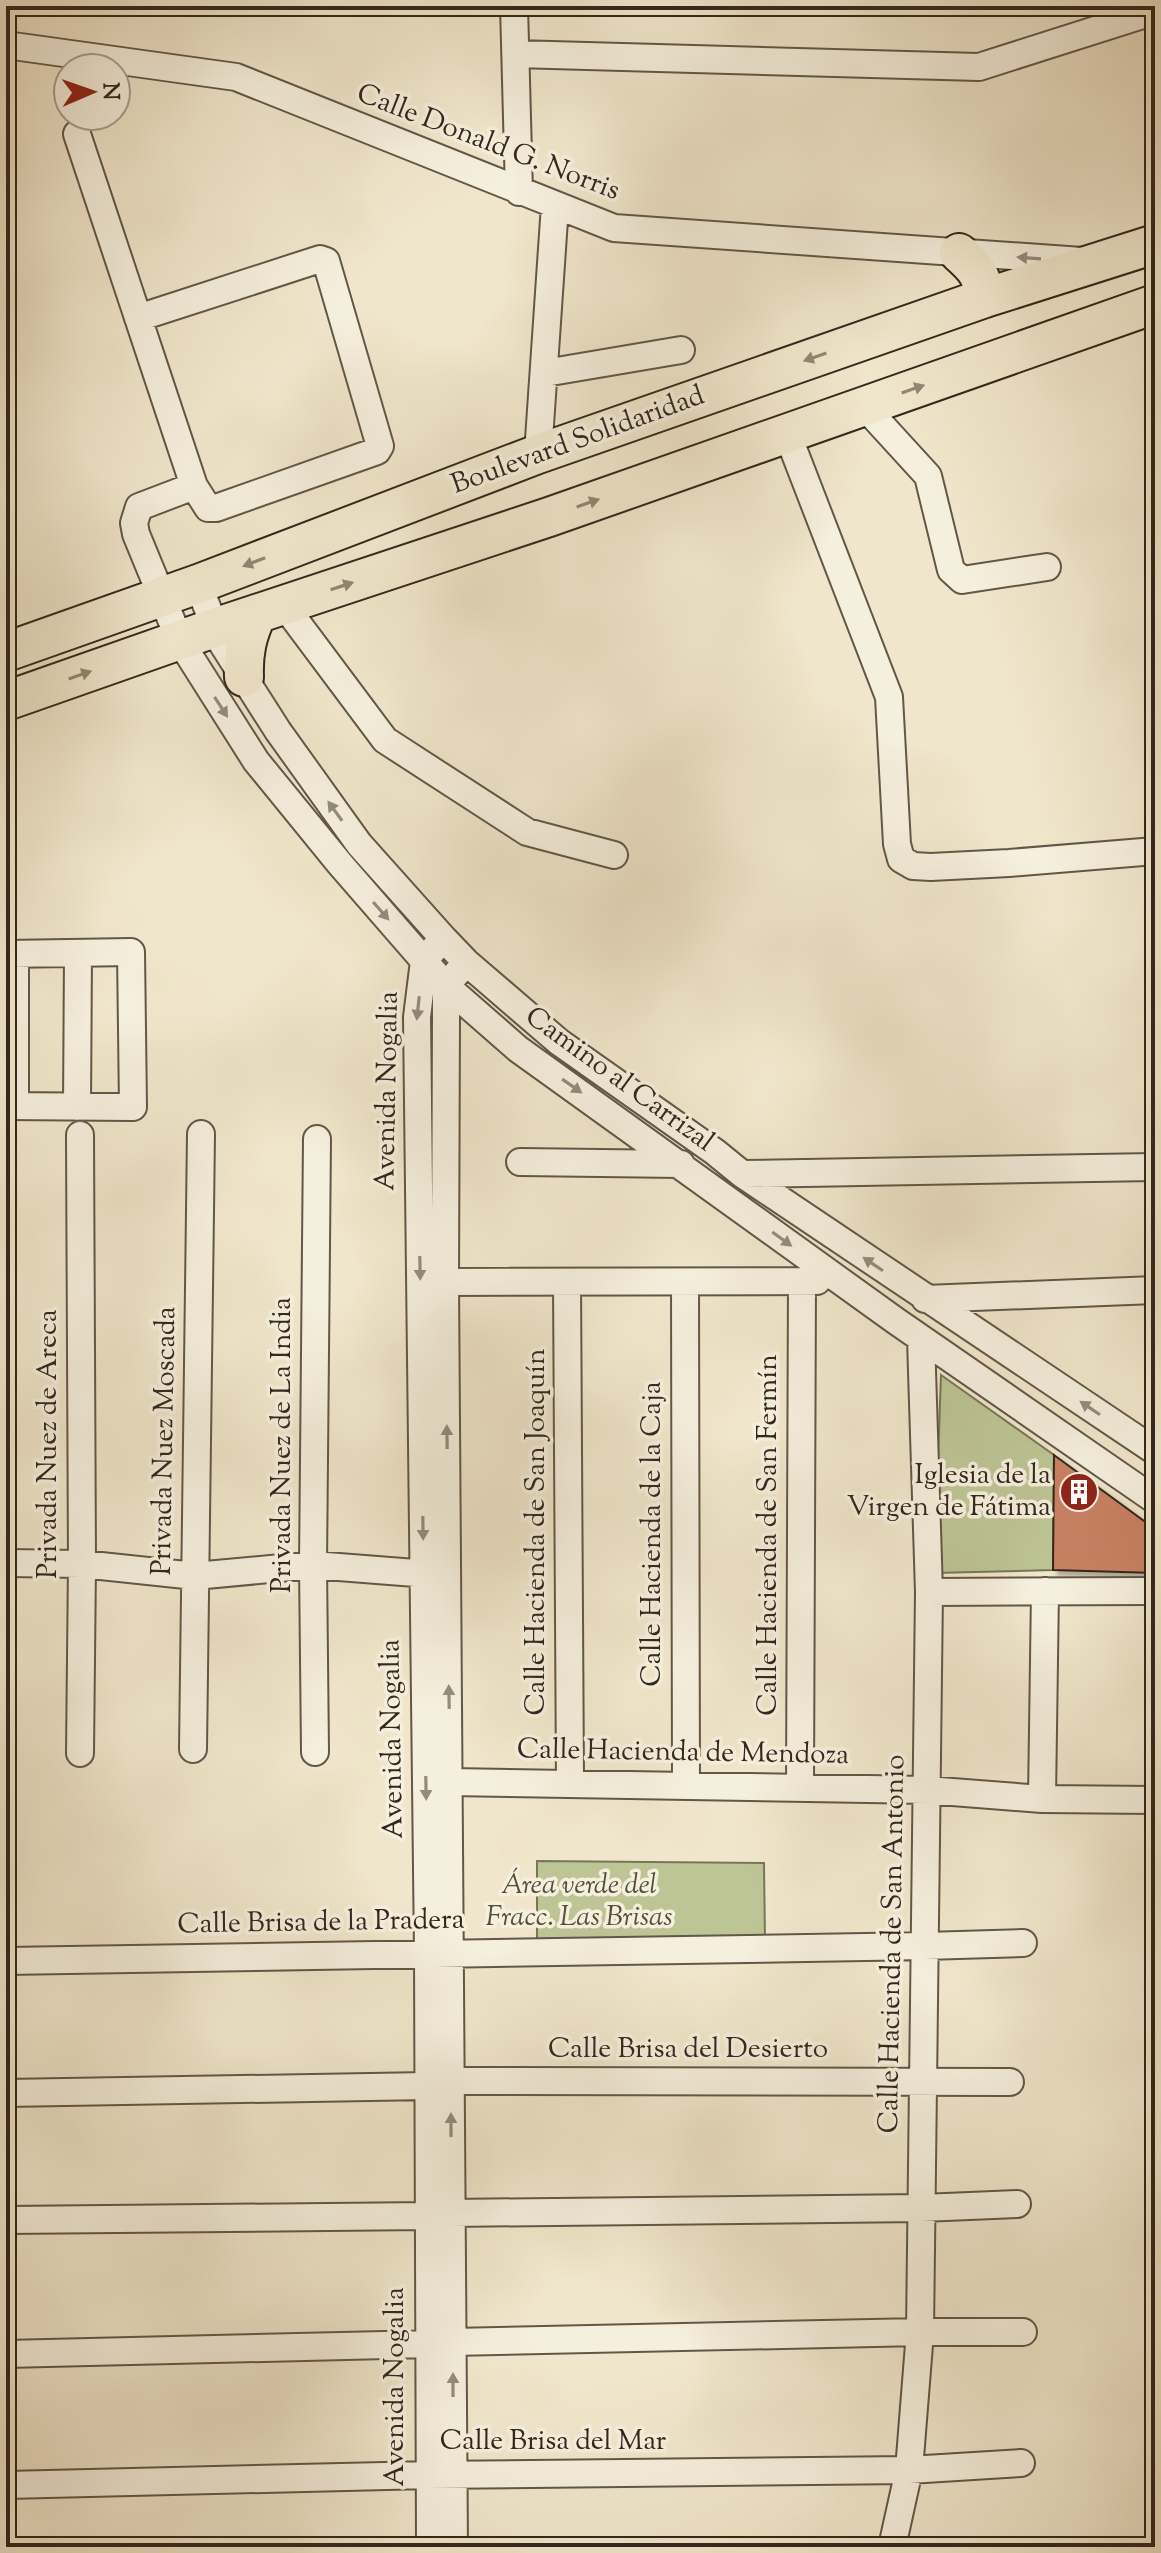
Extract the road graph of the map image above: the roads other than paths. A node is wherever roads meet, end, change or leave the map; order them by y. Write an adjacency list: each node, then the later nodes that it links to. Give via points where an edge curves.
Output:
1 (514, 6): 4 (street)
2 (1155, 11): 4 (street, via 979,67)
3 (6, 45): 6 (street, Calle Donald G. Norris, via 236,77)
4 (516, 54): 6 (street)
5 (77, 134): 13 (street)
6 (519, 192): 7 (street, Calle Donald G. Norris)
7 (555, 205): 9 (street, Calle Donald G. Norris, via 614,228); 15 (street)
8 (1155, 244): 10 (highway, Boulevard Solidaridad)
9 (959, 253): 10 (street, Calle Donald G. Norris, one-way to 9); 11 (highway, via 975,267)
10 (1099, 262): 11 (highway, Boulevard Solidaridad)
11 (985, 298): 18 (highway, Boulevard Solidaridad, one-way to 18)
12 (1155, 304): 16 (highway, one-way to 12)
13 (138, 318): 19 (street); 19 (street, via 326,261 380,446 216,508 208,508)
14 (681, 350): 15 (street)
15 (545, 373): 18 (street)
16 (864, 406): 17 (highway); 20 (street, via 928,476 951,570 962,580)
17 (787, 433): 23 (highway, one-way to 17); 28 (street, via 889,697 901,859 931,867)
18 (538, 454): 21 (highway, Boulevard Solidaridad, one-way to 21)
19 (194, 486): 22 (street, Camino al Carrizal, via 139,507 136,515 136,534)
20 (1047, 567)
21 (198, 584): 22 (highway, Boulevard Solidaridad); 24 (street, Camino al Carrizal)
22 (162, 596): 24 (street, Camino al Carrizal); 25 (highway, Boulevard Solidaridad)
23 (271, 609): 24 (highway); 26 (highway, via 248,633); 29 (street, via 385,740 527,832)
24 (197, 634): 26 (street, Camino al Carrizal); 27 (highway, one-way to 24); 33 (street, Camino al Carrizal, one-way to 33, via 256,761)
25 (6, 652)
26 (244, 677): 30 (street, Camino al Carrizal, one-way to 26, via 359,844)
27 (6, 701)
28 (1155, 851)
29 (614, 855)
30 (443, 938): 33 (street, Avenida Nogalia); 34 (street, Camino al Carrizal)
31 (78, 953): 32 (street); 37 (street); 37 (street, via 131,952 133,1107)
32 (11, 954): 36 (street)
33 (424, 961): 35 (street, Camino al Carrizal); 60 (street, Avenida Nogalia, one-way to 60, via 417,1017)
34 (466, 962): 35 (street, Avenida Nogalia); 44 (street, Camino al Carrizal, via 559,1042)
35 (446, 986): 42 (street, Camino al Carrizal, one-way to 42, via 518,1049); 46 (street, Avenida Nogalia)
36 (10, 1106): 37 (street)
37 (77, 1107)
38 (201, 1134): 61 (street, Privada Nuez Moscada)
39 (80, 1135): 58 (street, Privada Nuez de Areca)
40 (317, 1139): 59 (street, Privada Nuez de La India)
41 (520, 1162): 42 (street)
42 (681, 1164): 49 (street, Camino al Carrizal, one-way to 49)
43 (1155, 1167): 44 (street)
44 (742, 1174): 51 (street, Camino al Carrizal, one-way to 44)
45 (802, 1281): 48 (street); 49 (street); 71 (street, Calle Hacienda de San Fermín)
46 (445, 1282): 47 (street); 60 (street, Avenida Nogalia, one-way to 46)
47 (567, 1282): 48 (street); 69 (street, Calle Hacienda de San Joaquín)
48 (685, 1282): 70 (street, Calle Hacienda de la Caja)
49 (841, 1282): 52 (street, Camino al Carrizal)
50 (1155, 1290): 51 (street)
51 (925, 1299): 53 (street, Camino al Carrizal)
52 (921, 1339): 54 (street, Camino al Carrizal); 64 (street, Calle Hacienda de San Antonio)
53 (988, 1340): 54 (street); 55 (street, Camino al Carrizal, one-way to 53)
54 (969, 1373): 56 (street, Camino al Carrizal)
55 (1155, 1451)
56 (1155, 1500)
57 (6, 1563): 58 (street)
58 (82, 1564): 61 (street); 67 (street, Privada Nuez de Areca)
59 (313, 1565): 60 (street); 61 (street); 66 (street, Privada Nuez de La India)
60 (436, 1575): 68 (street, Avenida Nogalia, one-way to 60); 77 (street, Avenida Nogalia, one-way to 77)
61 (195, 1576): 65 (street, Privada Nuez Moscada)
62 (1045, 1591): 63 (street); 64 (street); 73 (street)
63 (1155, 1591)
64 (929, 1592): 72 (street, Calle Hacienda de San Antonio)
65 (193, 1749)
66 (315, 1752)
67 (80, 1753)
68 (450, 1782): 69 (street, Calle Hacienda de Mendoza); 77 (street, Avenida Nogalia)
69 (570, 1783): 70 (street, Calle Hacienda de Mendoza)
70 (686, 1786): 71 (street, Calle Hacienda de Mendoza)
71 (800, 1788): 72 (street, Calle Hacienda de Mendoza)
72 (927, 1790): 73 (street, Calle Hacienda de Mendoza); 76 (street, Calle Hacienda de San Antonio)
73 (1042, 1799): 74 (street, Calle Hacienda de Mendoza)
74 (1155, 1800)
75 (1023, 1943): 76 (street, Calle Brisa de la Pradera)
76 (925, 1946): 77 (street, Calle Brisa de la Pradera); 79 (street, Calle Hacienda de San Antonio)
77 (438, 1953): 78 (street, Calle Brisa de la Pradera); 81 (street, Avenida Nogalia)
78 (6, 1961)
79 (924, 2082): 80 (street, Calle Brisa del Desierto); 81 (street, Calle Brisa del Desierto); 84 (street, Calle Hacienda de San Antonio)
80 (1010, 2082)
81 (440, 2084): 82 (street, Calle Brisa del Desierto); 85 (street, Avenida Nogalia)
82 (6, 2093)
83 (1017, 2204): 84 (street)
84 (922, 2208): 85 (street); 87 (street, Calle Hacienda de San Antonio)
85 (439, 2215): 86 (street); 89 (street, Avenida Nogalia)
86 (6, 2220)
87 (920, 2332): 88 (street); 89 (street); 92 (street, Calle Hacienda de San Antonio)
88 (1023, 2332)
89 (440, 2343): 90 (street); 93 (street, Avenida Nogalia)
90 (6, 2354)
91 (1021, 2463): 92 (street, Calle Brisa del Mar)
92 (909, 2470): 93 (street, Calle Brisa del Mar); 97 (street, Calle Hacienda de San Antonio)
93 (441, 2475): 94 (street, Calle Brisa del Mar); 95 (street, Avenida Nogalia); 96 (street, Avenida Nogalia)
94 (6, 2485)
95 (430, 2547)
96 (454, 2547)
97 (892, 2547)

